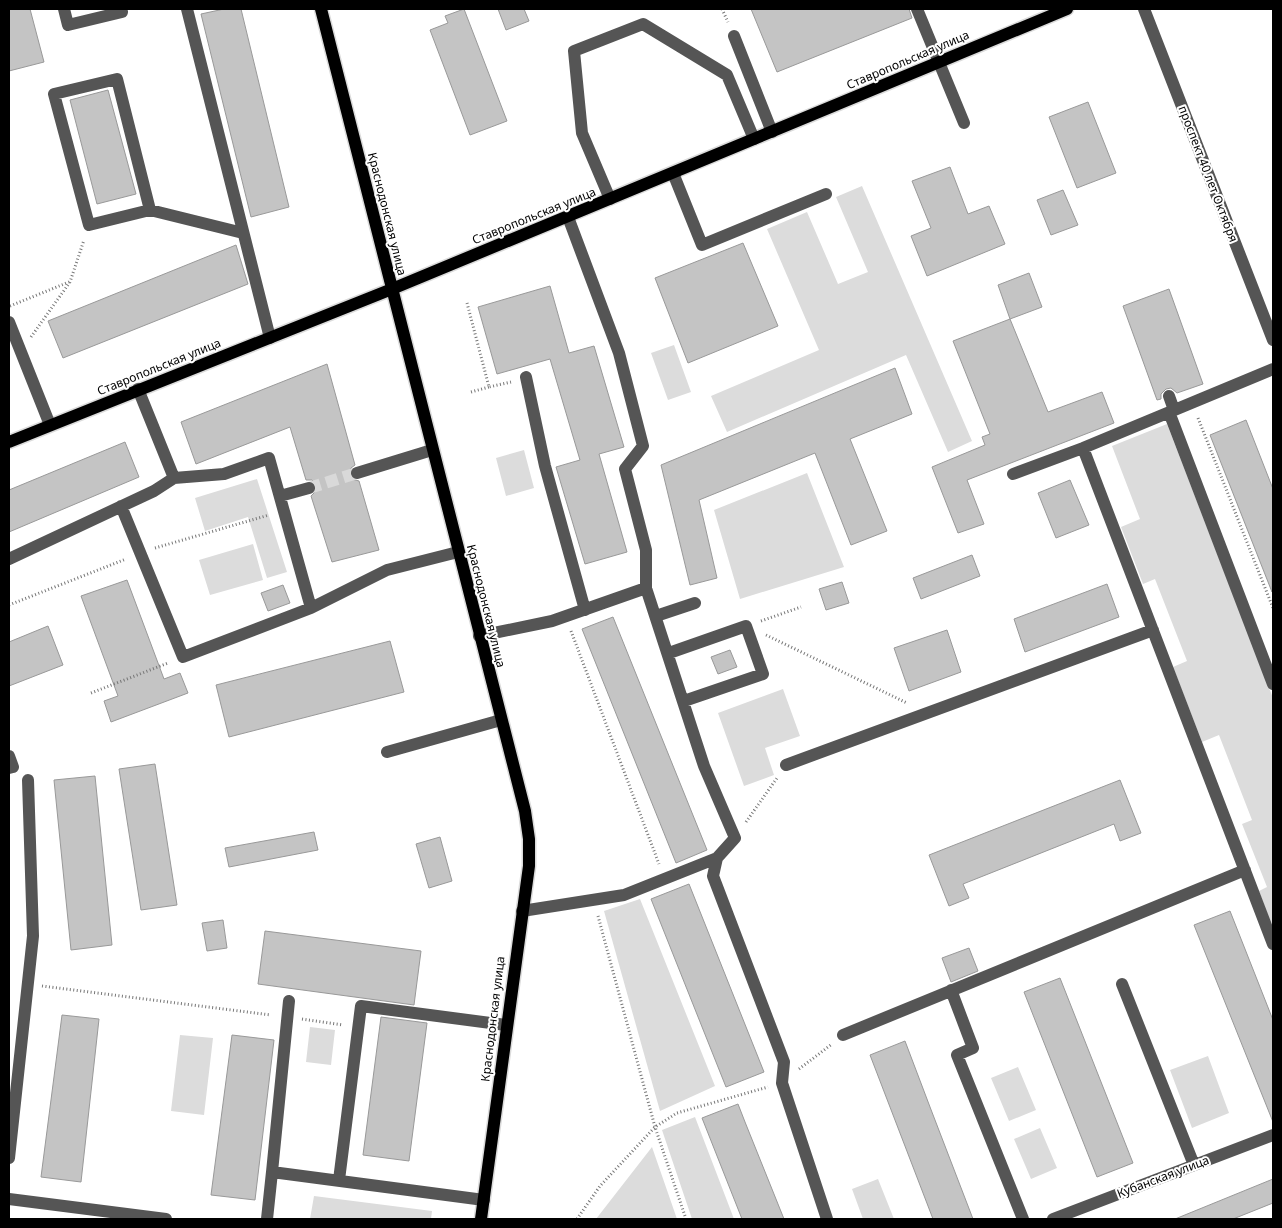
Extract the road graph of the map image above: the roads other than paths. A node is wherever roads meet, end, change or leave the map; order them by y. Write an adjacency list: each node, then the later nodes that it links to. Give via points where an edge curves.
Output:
1 (64, 9): 7 (street, via 68,25)
2 (186, 9): 18 (street)
3 (321, 9): 19 (main road, Краснодонская улица)
4 (918, 9): 9 (street)
5 (1067, 9): 9 (main road, Ставропольская улица)
6 (1144, 9): 22 (street, проспект 40 лет Октября)
7 (126, 10)
8 (734, 36): 11 (street)
9 (940, 62): 10 (street); 11 (main road, Ставропольская улица)
10 (964, 123)
11 (772, 132): 12 (main road, Ставропольская улица)
12 (754, 139): 13 (main road, Ставропольская улица); 15 (street, via 727,75 643,24 574,50 582,133)
13 (673, 173): 14 (street, via 702,245); 15 (main road, Ставропольская улица)
14 (826, 194)
15 (610, 199): 17 (main road, Ставропольская улица)
16 (150, 210): 16 (street, via 117,79 54,94 89,225); 18 (street)
17 (568, 217): 19 (main road, Ставропольская улица); 40 (street, via 618,353 643,446 625,469 646,550)
18 (243, 233): 21 (street)
19 (392, 289): 21 (main road, Ставропольская улица); 31 (main road, Краснодонская улица)
20 (9, 322): 28 (street)
21 (270, 338): 25 (main road, Ставропольская улица)
22 (1273, 340)
23 (1273, 369): 27 (street)
24 (526, 378): 43 (street, via 545,466)
25 (138, 389): 28 (main road, Ставропольская улица); 34 (street)
26 (1169, 396): 27 (street)
27 (1171, 411): 30 (street); 48 (street)
28 (50, 425): 29 (main road, Ставропольская улица)
29 (9, 442)
30 (1083, 448): 33 (street); 45 (street)
31 (432, 450): 32 (street); 38 (main road, Краснодонская улица)
32 (357, 473)
33 (1013, 474)
34 (174, 478): 36 (street, via 224,474 269,458); 37 (street)
35 (309, 488): 36 (street)
36 (280, 496): 42 (street)
37 (121, 506): 39 (street); 42 (street, via 183,657)
38 (458, 552): 42 (street, via 388,570); 46 (main road, Краснодонская улица)
39 (9, 559)
40 (646, 588): 43 (street); 44 (street)
41 (695, 603): 44 (street)
42 (311, 608)
43 (585, 610): 46 (street, via 552,621)
44 (656, 616): 47 (street)
45 (1152, 630): 54 (street); 58 (street)
46 (479, 636): 51 (main road, Краснодонская улица)
47 (669, 653): 50 (street); 50 (street, via 746,626 764,674)
48 (1269, 661): 49 (street)
49 (1273, 684)
50 (684, 701): 57 (street, via 704,766 735,838)
51 (501, 720): 52 (street); 59 (main road, Краснодонская улица, via 525,811 529,839)
52 (387, 752)
53 (9, 756): 55 (street, via 13,767)
54 (786, 765)
55 (9, 768)
56 (28, 780): 67 (street, via 33,936)
57 (717, 858): 59 (street, via 624,895); 76 (street, via 713,876 784,1062 782,1083)
58 (1245, 870): 60 (street); 62 (street)
59 (522, 911): 64 (main road, Краснодонская улица)
60 (1273, 944)
61 (1122, 984): 68 (street)
62 (951, 990): 65 (street); 77 (street, via 974,1048 958,1055)
63 (289, 1001): 69 (street)
64 (506, 1025): 70 (street, via 361,1006); 72 (main road, Краснодонская улица)
65 (843, 1035)
66 (1273, 1135): 68 (street, Кубанская улица)
67 (9, 1158)
68 (1194, 1165): 78 (street, Кубанская улица)
69 (272, 1172): 70 (street); 74 (street)
70 (339, 1180): 72 (street)
71 (9, 1199): 73 (street)
72 (484, 1200): 75 (main road, Краснодонская улица)
73 (166, 1219)
74 (267, 1219)
75 (482, 1219)
76 (827, 1219)
77 (1023, 1219)
78 (1053, 1219)

